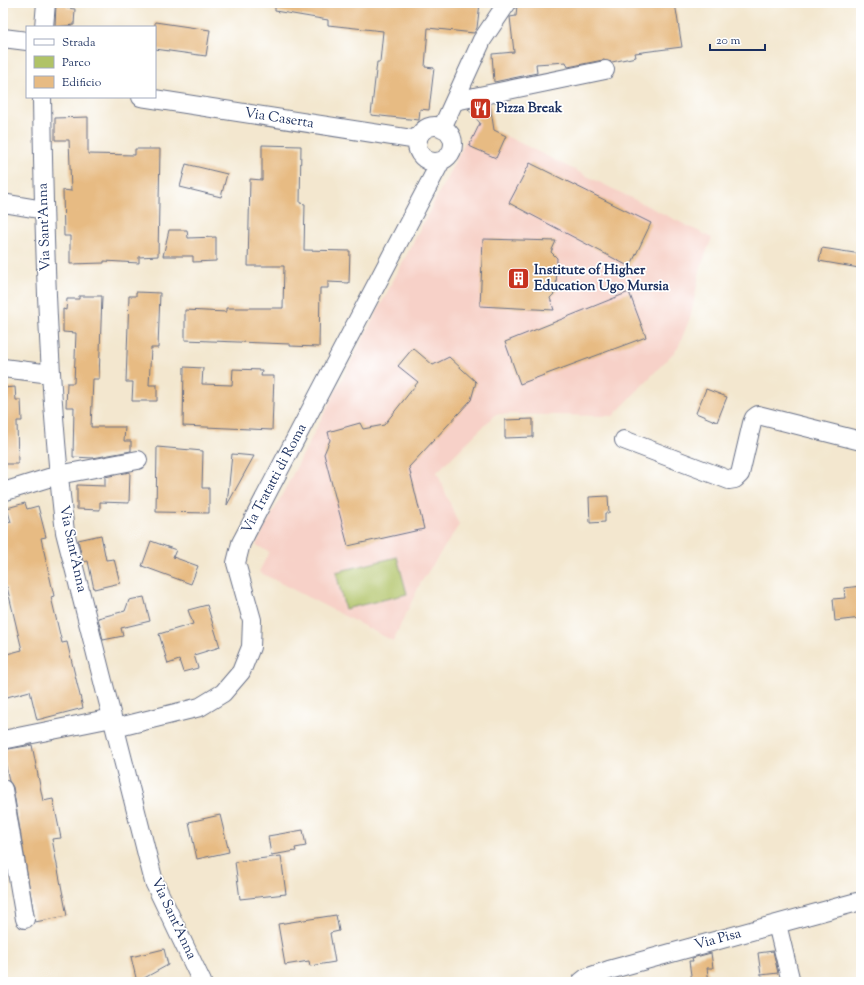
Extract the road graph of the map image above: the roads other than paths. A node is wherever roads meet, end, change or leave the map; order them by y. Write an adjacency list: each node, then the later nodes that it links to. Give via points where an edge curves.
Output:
1 (46, 3): 3 (street)
2 (506, 3): 9 (street, via 482,40)
3 (44, 26)
4 (3, 38): 5 (street)
5 (26, 41)
6 (605, 70): 9 (street)
7 (42, 98): 14 (street, Via Sant'Anna)
8 (147, 98): 11 (street, Via Caserta)
9 (455, 101): 10 (street)
10 (442, 128): 11 (street, via 436,126 425,130); 12 (street, via 450,135 453,145 450,155)
11 (418, 140): 12 (street, via 419,151 425,159)
12 (438, 165): 22 (street, Via Tratatti di Roma, via 241,543 236,562 252,620 251,647 241,672 223,693 200,707 166,717)
13 (3, 203): 14 (street)
14 (44, 210): 16 (street, Via Sant'Anna)
15 (3, 368): 16 (street)
16 (52, 374): 20 (street, Via Sant'Anna)
17 (624, 440): 18 (street, via 729,480 740,474 752,423 758,415)
18 (861, 441)
19 (138, 460): 20 (street)
20 (58, 476): 21 (street); 22 (street, Via Sant'Anna, via 65,532)
21 (3, 492)
22 (114, 723): 23 (street, Via Tratatti di Roma); 28 (street, Via Sant'Anna, via 154,882)
23 (3, 740)
24 (3, 789): 26 (street)
25 (857, 902): 27 (street, Via Pisa)
26 (25, 919)
27 (777, 924): 29 (street, Via Pisa, via 609,970); 30 (street)
28 (202, 982)
29 (581, 982)
30 (791, 982)

